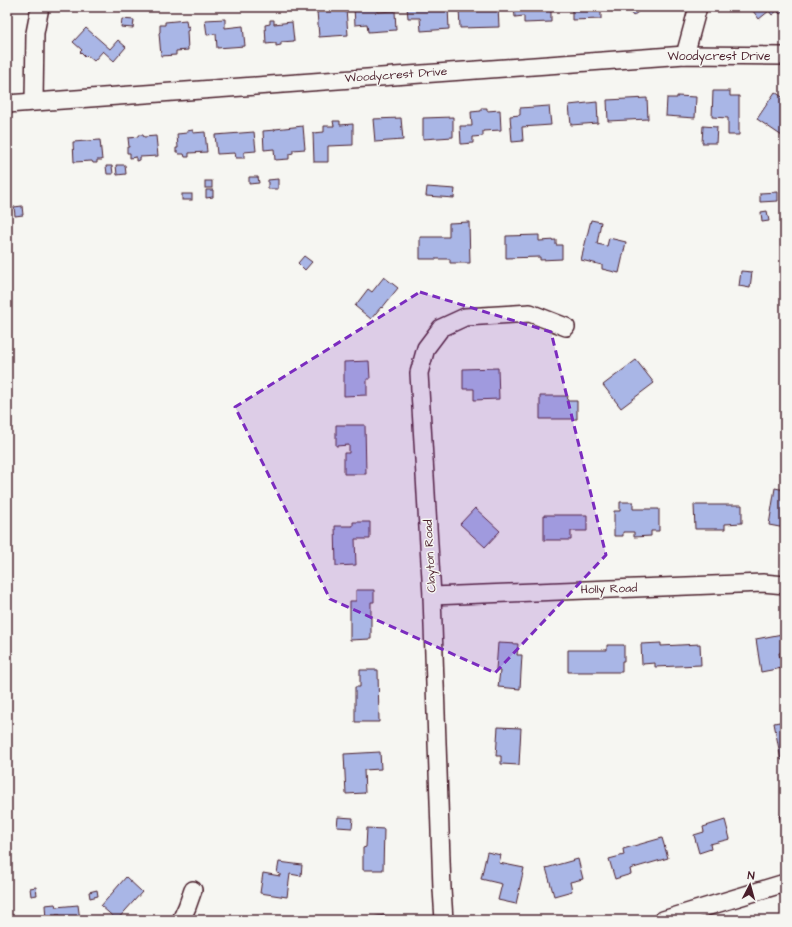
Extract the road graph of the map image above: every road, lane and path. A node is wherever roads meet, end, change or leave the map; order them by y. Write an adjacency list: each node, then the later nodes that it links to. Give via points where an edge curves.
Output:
1 (40, 7): 5 (street, via 35,33)
2 (698, 7): 3 (street)
3 (685, 55): 4 (street, Woodycrest Drive); 5 (street, Woodycrest Drive)
4 (785, 56)
5 (34, 101): 6 (street, Woodycrest Drive)
6 (7, 104)
7 (566, 327): 9 (street, Clayton Road, via 530,313 465,317 440,328 426,348 419,373)
8 (785, 585): 9 (street, Holly Road, via 763,583)
9 (432, 596): 13 (street, Clayton Road)
10 (785, 883): 14 (street)
11 (193, 890): 12 (street)
12 (181, 920)
13 (444, 920)
14 (663, 920)

